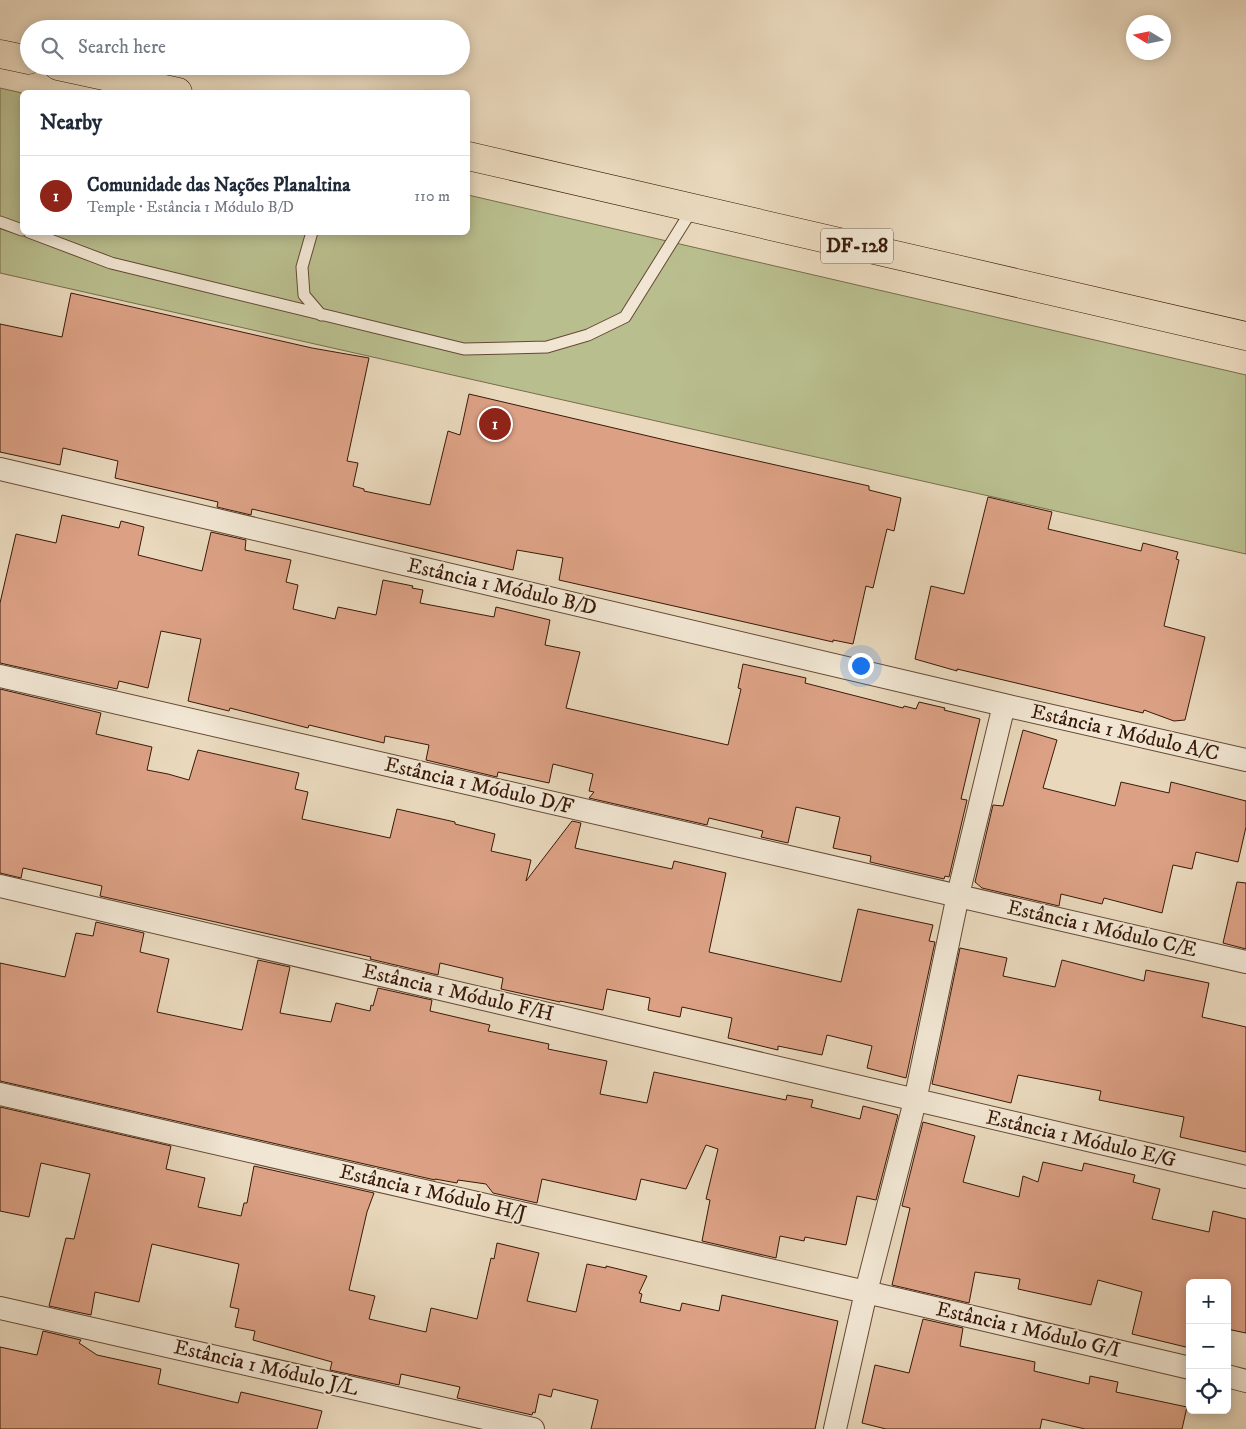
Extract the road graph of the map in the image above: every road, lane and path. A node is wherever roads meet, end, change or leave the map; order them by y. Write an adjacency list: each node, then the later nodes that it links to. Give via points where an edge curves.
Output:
1 (0, 54): 2 (main road)
2 (20, 58)
3 (100, 75): 4 (main road)
4 (169, 90)
5 (470, 156): 6 (main road, DF-128 / DF-128)
6 (693, 208): 11 (lane, via 625,316 588,334 547,347 464,349); 12 (main road, DF-128 / DF-128)
7 (0, 222): 8 (lane)
8 (20, 229)
9 (37, 235): 11 (lane, via 111,263)
10 (311, 235): 11 (lane, via 302,267 304,295)
11 (321, 315)
12 (1246, 336)
13 (0, 470): 15 (street, Estância 1 Módulo B/D)
14 (0, 676): 18 (street, Estância 1 Módulo D/F)
15 (1004, 705): 16 (street, Estância 1 Módulo A/C); 18 (street)
16 (1246, 760)
17 (0, 886): 21 (street, Estância 1 Módulo F/H)
18 (958, 895): 19 (street, Estância 1 Módulo C/E); 21 (street)
19 (1246, 962)
20 (0, 1094): 23 (street, Estância 1 Módulo H/J)
21 (915, 1101): 22 (street, Estância 1 Módulo E/G); 23 (street)
22 (1246, 1177)
23 (866, 1292): 25 (street, Estância 1 Módulo G/I); 29 (street)
24 (0, 1308): 28 (street, Estância 1 Módulo J/L)
25 (1186, 1367)
26 (1231, 1377): 27 (street)
27 (1246, 1381)
28 (533, 1429)
29 (835, 1429)

